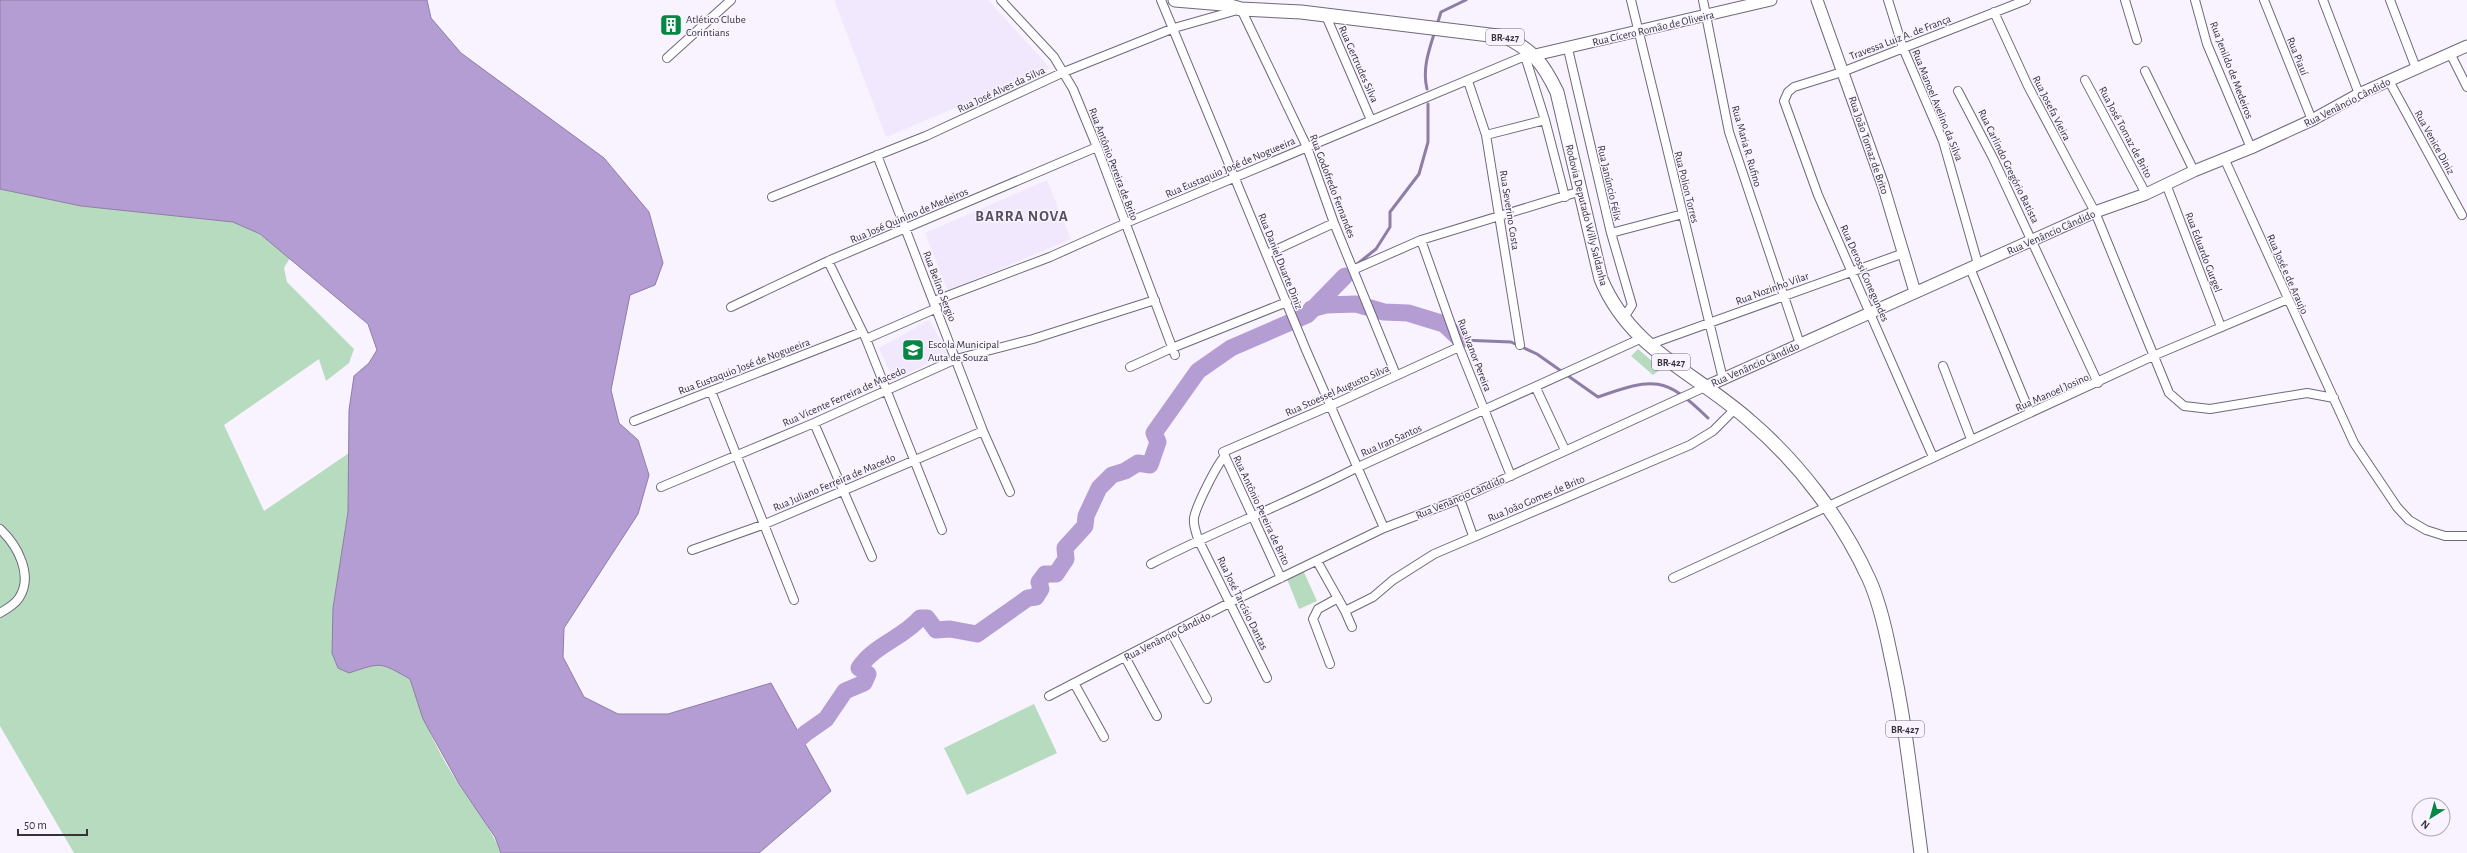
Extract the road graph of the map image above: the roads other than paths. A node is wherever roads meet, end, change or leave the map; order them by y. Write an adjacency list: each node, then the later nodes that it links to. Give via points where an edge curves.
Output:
1 (731, 0): 29 (street)
2 (1001, 0): 32 (street, Rua Antônio Pereira de Brito, via 1054,57)
3 (1161, 0): 21 (street, Rua Daniel Duarte Diniz)
4 (1175, 0): 16 (main road, Rodovia Deputado Willy Saldanha / BR-427)
5 (1630, 0): 22 (street, Rua Polion Torres)
6 (1703, 0): 20 (street, Rua Maria R. Rufino)
7 (1771, 0): 20 (street, Rua Cícero Romão de Oliveira)
8 (1817, 0): 33 (street, Rua João Tomaz de Brito)
9 (1888, 0): 25 (street, Rua Manoel Avelino da Silva)
10 (2026, 0): 18 (street, Travessa Luiz A. de França)
11 (2125, 0): 23 (street)
12 (2195, 0): 47 (street, Rua Jenildo de Medeiros, via 2207,44)
13 (2264, 0): 43 (street, Rua Piauí)
14 (2322, 0): 39 (street)
15 (2390, 0): 30 (street)
16 (1223, 2): 17 (main road, Rodovia Deputado Willy Saldanha / BR-427)
17 (1241, 9): 19 (main road, Rodovia Deputado Willy Saldanha / BR-427); 21 (street, Rua José Alves da Silva); 46 (street, Rua Godofredo Fernandes)
18 (1994, 12): 25 (street, Travessa Luiz A. de França); 57 (street, Rua Josefa Vieira, via 2028,86)
19 (1326, 16): 28 (main road, Rodovia Deputado Willy Saldanha / BR-427, via 1506,37); 41 (street, Rua Gertrudes Silva)
20 (1707, 16): 22 (street, Rua Cícero Romão de Oliveira); 74 (street, Rua Maria R. Rufino, via 1729,132)
21 (1174, 28): 32 (street, Rua José Alves da Silva); 51 (street, Rua Daniel Duarte Diniz)
22 (1638, 32): 26 (street, Rua Cícero Romão de Oliveira); 58 (street, Rua Polion Torres)
23 (2137, 40)
24 (2467, 46): 27 (street, Rua Venâncio Cândido)
25 (1903, 48): 33 (street, Travessa Luiz A. de França); 70 (street, Rua Manoel Avelino da Silva, via 1943,141)
26 (1568, 49): 28 (street, Rua Cícero Romão de Oliveira); 64 (street, Rua Janúncio Félix)
27 (2450, 53): 30 (street, Rua Venâncio Cândido); 37 (street)
28 (1530, 56): 35 (street, Rua Eustaquio José de Nogueeira); 42 (street); 53 (main road, Rodovia Deputado Willy Saldanha / BR-427, via 1546,69 1557,92)
29 (667, 58)
30 (2416, 68): 36 (street, Rua Venâncio Cândido)
31 (2145, 71): 50 (street)
32 (1064, 72): 45 (street, Rua Antônio Pereira de Brito); 48 (street, Rua José Alves da Silva, via 926,136)
33 (1842, 72): 40 (street, Travessa Luiz A. de França, via 1794,87); 68 (street, Rua João Tomaz de Brito, via 1872,151)
34 (2085, 80): 54 (street, Rua José Tomaz de Brito)
35 (1468, 81): 41 (street, Rua Eustaquio José de Nogueeira); 44 (street, Rua Severino Costa)
36 (2389, 81): 39 (street, Rua Venâncio Cândido); 59 (street, Rua Venice Diniz)
37 (2467, 87)
38 (1958, 91): 66 (street, Rua Carlindo Gregório Batista)
39 (2358, 94): 43 (street, Rua Venâncio Cândido)
40 (1786, 96): 72 (street, Rua Derossi Conegundes, via 1785,108 1818,195)
41 (1371, 120): 46 (street, Rua Eustaquio José de Nogueeira)
42 (1545, 120): 44 (street); 56 (street)
43 (2312, 120): 47 (street, Rua Venâncio Cândido)
44 (1486, 135): 60 (street, Rua Severino Costa)
45 (1097, 147): 61 (street, Rua Antônio Pereira de Brito); 63 (street, Rua José Quinino de Medeiros)
46 (1307, 147): 51 (street, Rua Eustaquio José de Nogueeira); 62 (street, Rua Godofredo Fernandes)
47 (2251, 148): 49 (street, Rua Venâncio Cândido)
48 (877, 155): 55 (street, Rua José Alves da Silva); 63 (street, Rua Belino Sergio)
49 (2224, 158): 50 (street, Rua Venâncio Cândido); 75 (street, Rua José e de Araujo)
50 (2194, 171): 52 (street, Rua Venâncio Cândido)
51 (1235, 177): 61 (street, Rua Eustaquio José de Nogueeira); 67 (street, Rua Daniel Duarte Diniz)
52 (2166, 184): 54 (street, Rua Venâncio Cândido); 83 (street, Rua Eduardo Gurgel)
53 (1581, 191): 56 (street); 81 (main road, Rodovia Deputado Willy Saldanha / BR-427, via 1601,279 1610,302)
54 (2146, 194): 57 (street, Rua Venâncio Cândido)
55 (772, 197)
56 (1564, 197): 60 (street)
57 (2095, 212): 66 (street, Rua Venâncio Cândido); 90 (street, Rua Josefa Vieira)
58 (1683, 214): 64 (street); 82 (street, Rua Polion Torres)
59 (2462, 215)
60 (1500, 216): 65 (street); 86 (street, Rua Severino Costa)
61 (1126, 223): 76 (street, Rua Antônio Pereira de Brito); 78 (street, Rua Eustaquio José de Nogueeira)
62 (1334, 223): 67 (street); 71 (street, Rua Godofredo Fernandes)
63 (906, 228): 69 (street, Rua José Quinino de Medeiros); 78 (street, Rua Belino Sergio)
64 (1611, 233): 81 (street, Rua Janúncio Félix, via 1632,305)
65 (1421, 240): 71 (street); 88 (street, Rua Ivanor Pereira)
66 (2032, 240): 70 (street, Rua Venâncio Cândido); 96 (street, Rua Carlindo Gregório Batista)
67 (1267, 254): 77 (street, Rua Daniel Duarte Diniz)
68 (1904, 254): 72 (street, Rua Nozinho Vilar); 73 (street, Rua João Tomaz de Brito)
69 (828, 261): 79 (street, Rua José Quinino de Medeiros); 84 (street)
70 (1974, 266): 73 (street, Rua Venâncio Cândido); 105 (street, Rua Manoel Avelino da Silva)
71 (1355, 269): 94 (street, Rua Godofredo Fernandes)
72 (1853, 271): 74 (street, Rua Nozinho Vilar); 80 (street, Rua Derossi Conegundes)
73 (1915, 292): 80 (street, Rua Venâncio Cândido)
74 (1784, 295): 82 (street, Rua Nozinho Vilar); 87 (street, Rua Maria R. Rufino)
75 (2288, 299): 83 (street, Rua Manoel Josino); 101 (street, Rua José e de Araujo)
76 (1155, 300): 89 (street, Rua Antônio Pereira de Brito); 91 (street, Rua Vicente Ferreira de Macedo, via 1033,339)
77 (1287, 302): 89 (street); 102 (street, Rua Daniel Duarte Diniz)
78 (936, 305): 84 (street, Rua Eustaquio José de Nogueeira); 91 (street, Rua Belino Sergio)
79 (731, 307)
80 (1871, 312): 87 (street, Rua Venâncio Cândido); 113 (street, Rua Derossi Conegundes)
81 (1623, 319): 85 (main road, Rodovia Deputado Willy Saldanha / BR-427)
82 (1709, 323): 85 (street, Rua Nozinho Vilar); 95 (street, Rua Polion Torres)
83 (2220, 327): 90 (street, Rua Manoel Josino)
84 (864, 336): 99 (street, Rua Eustaquio José de Nogueeira); 100 (street)
85 (1645, 342): 97 (main road, Rodovia Deputado Willy Saldanha / BR-427); 98 (street, Rua Iran Santos)
86 (1520, 344)
87 (1800, 344): 95 (street, Rua Venâncio Cândido)
88 (1459, 347): 94 (street, Rua Stoessel Augusto Silva); 104 (street, Rua Ivanor Pereira)
89 (1173, 351): 93 (street)
90 (2153, 356): 96 (street, Rua Manoel Josino); 101 (street, Rua Josefa Vieira, via 2169,393 2184,406 2210,409 2307,393)
91 (956, 359): 100 (street, Rua Vicente Ferreira de Macedo); 108 (street, Rua Belino Sergio)
92 (1943, 366): 109 (street)
93 (1130, 367)
94 (1396, 375): 102 (street, Rua Stoessel Augusto Silva)
95 (1723, 379): 97 (street, Rua Venâncio Cândido)
96 (2098, 383): 105 (street, Rua Manoel Josino)
97 (1705, 387): 103 (main road, Rodovia Deputado Willy Saldanha / BR-427); 110 (street, Rua Venâncio Cândido)
98 (1536, 388): 104 (street, Rua Iran Santos); 110 (street)
99 (711, 391): 106 (street, Rua Eustaquio José de Nogueeira); 112 (street)
100 (887, 391): 107 (street, Rua Vicente Ferreira de Macedo); 114 (street)
101 (2334, 398): 128 (street, Rua José e de Araujo, via 2354,443 2397,507 2409,520 2426,530 2445,536)
102 (1330, 406): 111 (street, Rua Stoessel Augusto Silva); 115 (street, Rua Daniel Duarte Diniz)
103 (1736, 408): 121 (main road, Rodovia Deputado Willy Saldanha / BR-427, via 1805,477); 127 (street, Rua João Gomes de Brito, via 1713,431 1690,445)
104 (1485, 410): 115 (street, Rua Iran Santos); 116 (street, Rua Ivanor Pereira)
105 (2030, 413): 109 (street, Rua Manoel Josino)
106 (634, 421)
107 (814, 423): 112 (street, Rua Vicente Ferreira de Macedo); 118 (street)
108 (983, 431): 114 (street, Rua Juliano Ferreira de Macedo); 119 (street, Rua Belino Sergio)
109 (1971, 439): 113 (street, Rua Manoel Josino)
110 (1566, 450): 116 (street, Rua Venâncio Cândido)
111 (1224, 454): 122 (street, Rua Antônio Pereira de Brito); 129 (street, Rua José Tarcísio Dantas, via 1214,469 1196,510 1194,526)
112 (737, 456): 117 (street, Rua Vicente Ferreira de Macedo); 123 (street)
113 (1933, 457): 121 (street, Rua Manoel Josino)
114 (914, 460): 118 (street, Rua Juliano Ferreira de Macedo); 126 (street)
115 (1356, 468): 122 (street, Rua Iran Santos); 124 (street, Rua Daniel Duarte Diniz)
116 (1511, 476): 120 (street, Rua Venâncio Cândido)
117 (661, 487)
118 (843, 490): 123 (street, Rua Juliano Ferreira de Macedo); 131 (street)
119 (1010, 492)
120 (1460, 499): 124 (street, Rua Venâncio Cândido); 127 (street)
121 (1825, 506): 135 (street, Rua Manoel Josino); 151 (main road, Rodovia Deputado Willy Saldanha / BR-427, via 1869,579 1881,614 1898,688)
122 (1251, 516): 129 (street, Rua Iran Santos); 134 (street, Rua Antônio Pereira de Brito)
123 (764, 524): 130 (street, Rua Juliano Ferreira de Macedo); 137 (street)
124 (1384, 528): 132 (street, Rua Venâncio Cândido)
125 (0, 529): 140 (street, via 19,554 24,568 25,585 19,598)
126 (942, 530)
127 (1473, 536): 139 (street, Rua João Gomes de Brito, via 1418,563 1373,597)
128 (2467, 536)
129 (1198, 539): 133 (street, Rua Iran Santos); 138 (street, Rua José Tarcísio Dantas)
130 (692, 550)
131 (872, 557)
132 (1318, 561): 134 (street, Rua Venâncio Cândido); 136 (street)
133 (1151, 564)
134 (1281, 578): 138 (street, Rua Venâncio Cândido)
135 (1673, 578)
136 (1338, 598): 139 (street); 144 (street, via 1322,605 1315,614 1314,622)
137 (794, 600)
138 (1231, 602): 142 (street, Rua Venâncio Cândido); 145 (street, Rua José Tarcísio Dantas)
139 (1346, 611): 141 (street)
140 (0, 613)
141 (1352, 627)
142 (1172, 634): 143 (street, Rua Venâncio Cândido); 148 (street)
143 (1125, 657): 146 (street, Rua Venâncio Cândido); 149 (street)
144 (1330, 664)
145 (1267, 678)
146 (1074, 683): 147 (street, Rua Venâncio Cândido); 150 (street)
147 (1049, 696)
148 (1207, 698)
149 (1157, 716)
150 (1104, 738)
151 (1921, 853)

